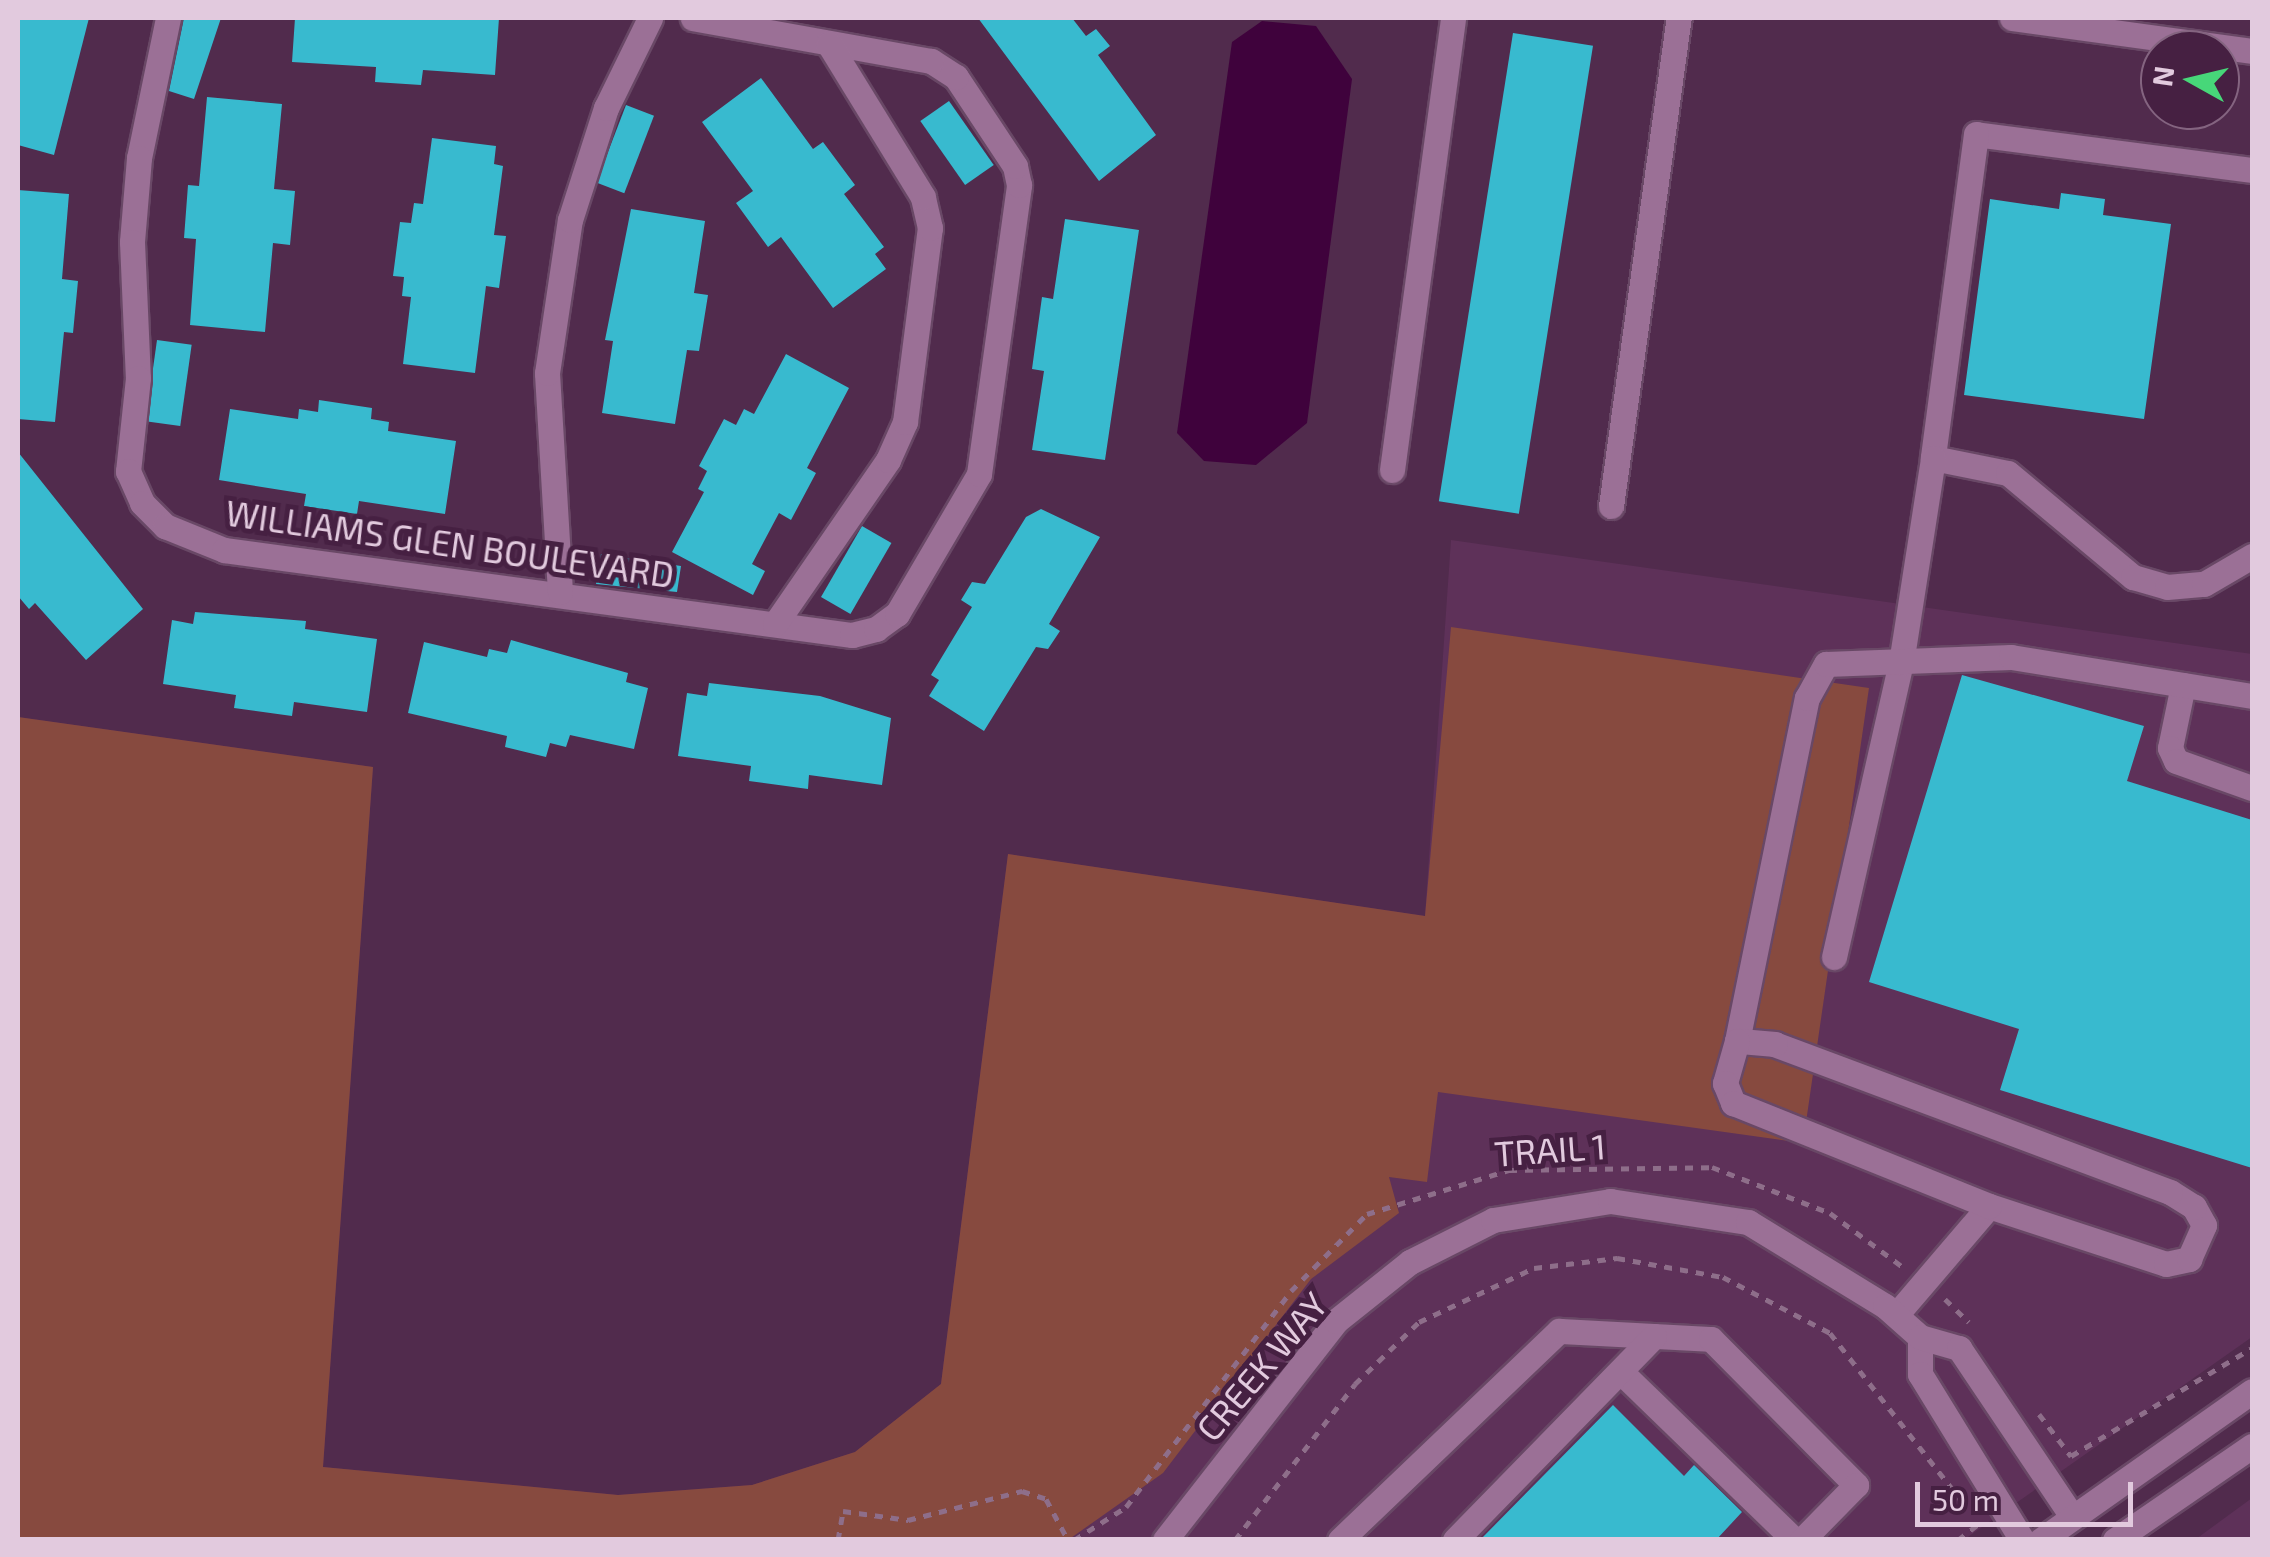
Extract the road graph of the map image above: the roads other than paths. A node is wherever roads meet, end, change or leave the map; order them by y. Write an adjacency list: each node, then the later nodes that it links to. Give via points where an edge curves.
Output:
1 (168, 18): 15 (street, WILLIAMS GLEN BOULEVARD, via 144,103 132,242 140,306 128,472 142,502 191,542 224,550)
2 (650, 18): 15 (street, via 606,108 570,220 547,373)
3 (693, 18): 8 (street, WILLIAMS GLEN BOULEVARD)
4 (1454, 18): 12 (street)
5 (1679, 18): 13 (street)
6 (2012, 18): 7 (street)
7 (2105, 24): 9 (street)
8 (829, 44): 16 (street, via 923,197 930,228 905,422 888,460); 16 (street, WILLIAMS GLEN BOULEVARD, via 931,61 956,77 1015,166 1019,185 979,474 897,614 852,635)
9 (2252, 50)
10 (2252, 170): 11 (street, via 1976,134)
11 (1934, 458): 14 (street, via 2008,473 2133,578 2167,586 2204,584); 17 (street)
12 (1392, 470)
13 (1611, 506)
14 (2252, 556)
15 (560, 592): 16 (street, WILLIAMS GLEN BOULEVARD)
16 (775, 624)
17 (1901, 663): 18 (street, via 2011,657); 21 (street); 22 (street, via 1826,664 1807,698)
18 (2184, 685): 19 (street); 20 (street, via 2170,748 2176,761)
19 (2252, 696)
20 (2252, 788)
21 (1834, 957)
22 (1737, 1041): 23 (street, via 1724,1083 1734,1103); 23 (street, via 1775,1044 2170,1192 2194,1206 2204,1225 2189,1259 2166,1264)
23 (1989, 1206): 24 (street)
24 (1896, 1315): 26 (street, CREEK WAY); 31 (street, CREEK WAY, via 1748,1222 1610,1201 1494,1220 1410,1262 1336,1321)
25 (1654, 1336): 27 (street); 32 (street, via 1558,1331); 35 (street, via 1712,1339 1856,1484)
26 (1920, 1338): 30 (street, CREEK WAY, via 1959,1348); 36 (street, via 1920,1374)
27 (1624, 1374): 33 (street); 34 (street)
28 (2252, 1390): 30 (street)
29 (2252, 1446): 37 (street)
30 (2056, 1531)
31 (1165, 1540)
32 (1340, 1540)
33 (1455, 1540)
34 (1794, 1540)
35 (1802, 1540)
36 (2022, 1540)
37 (2115, 1540)

